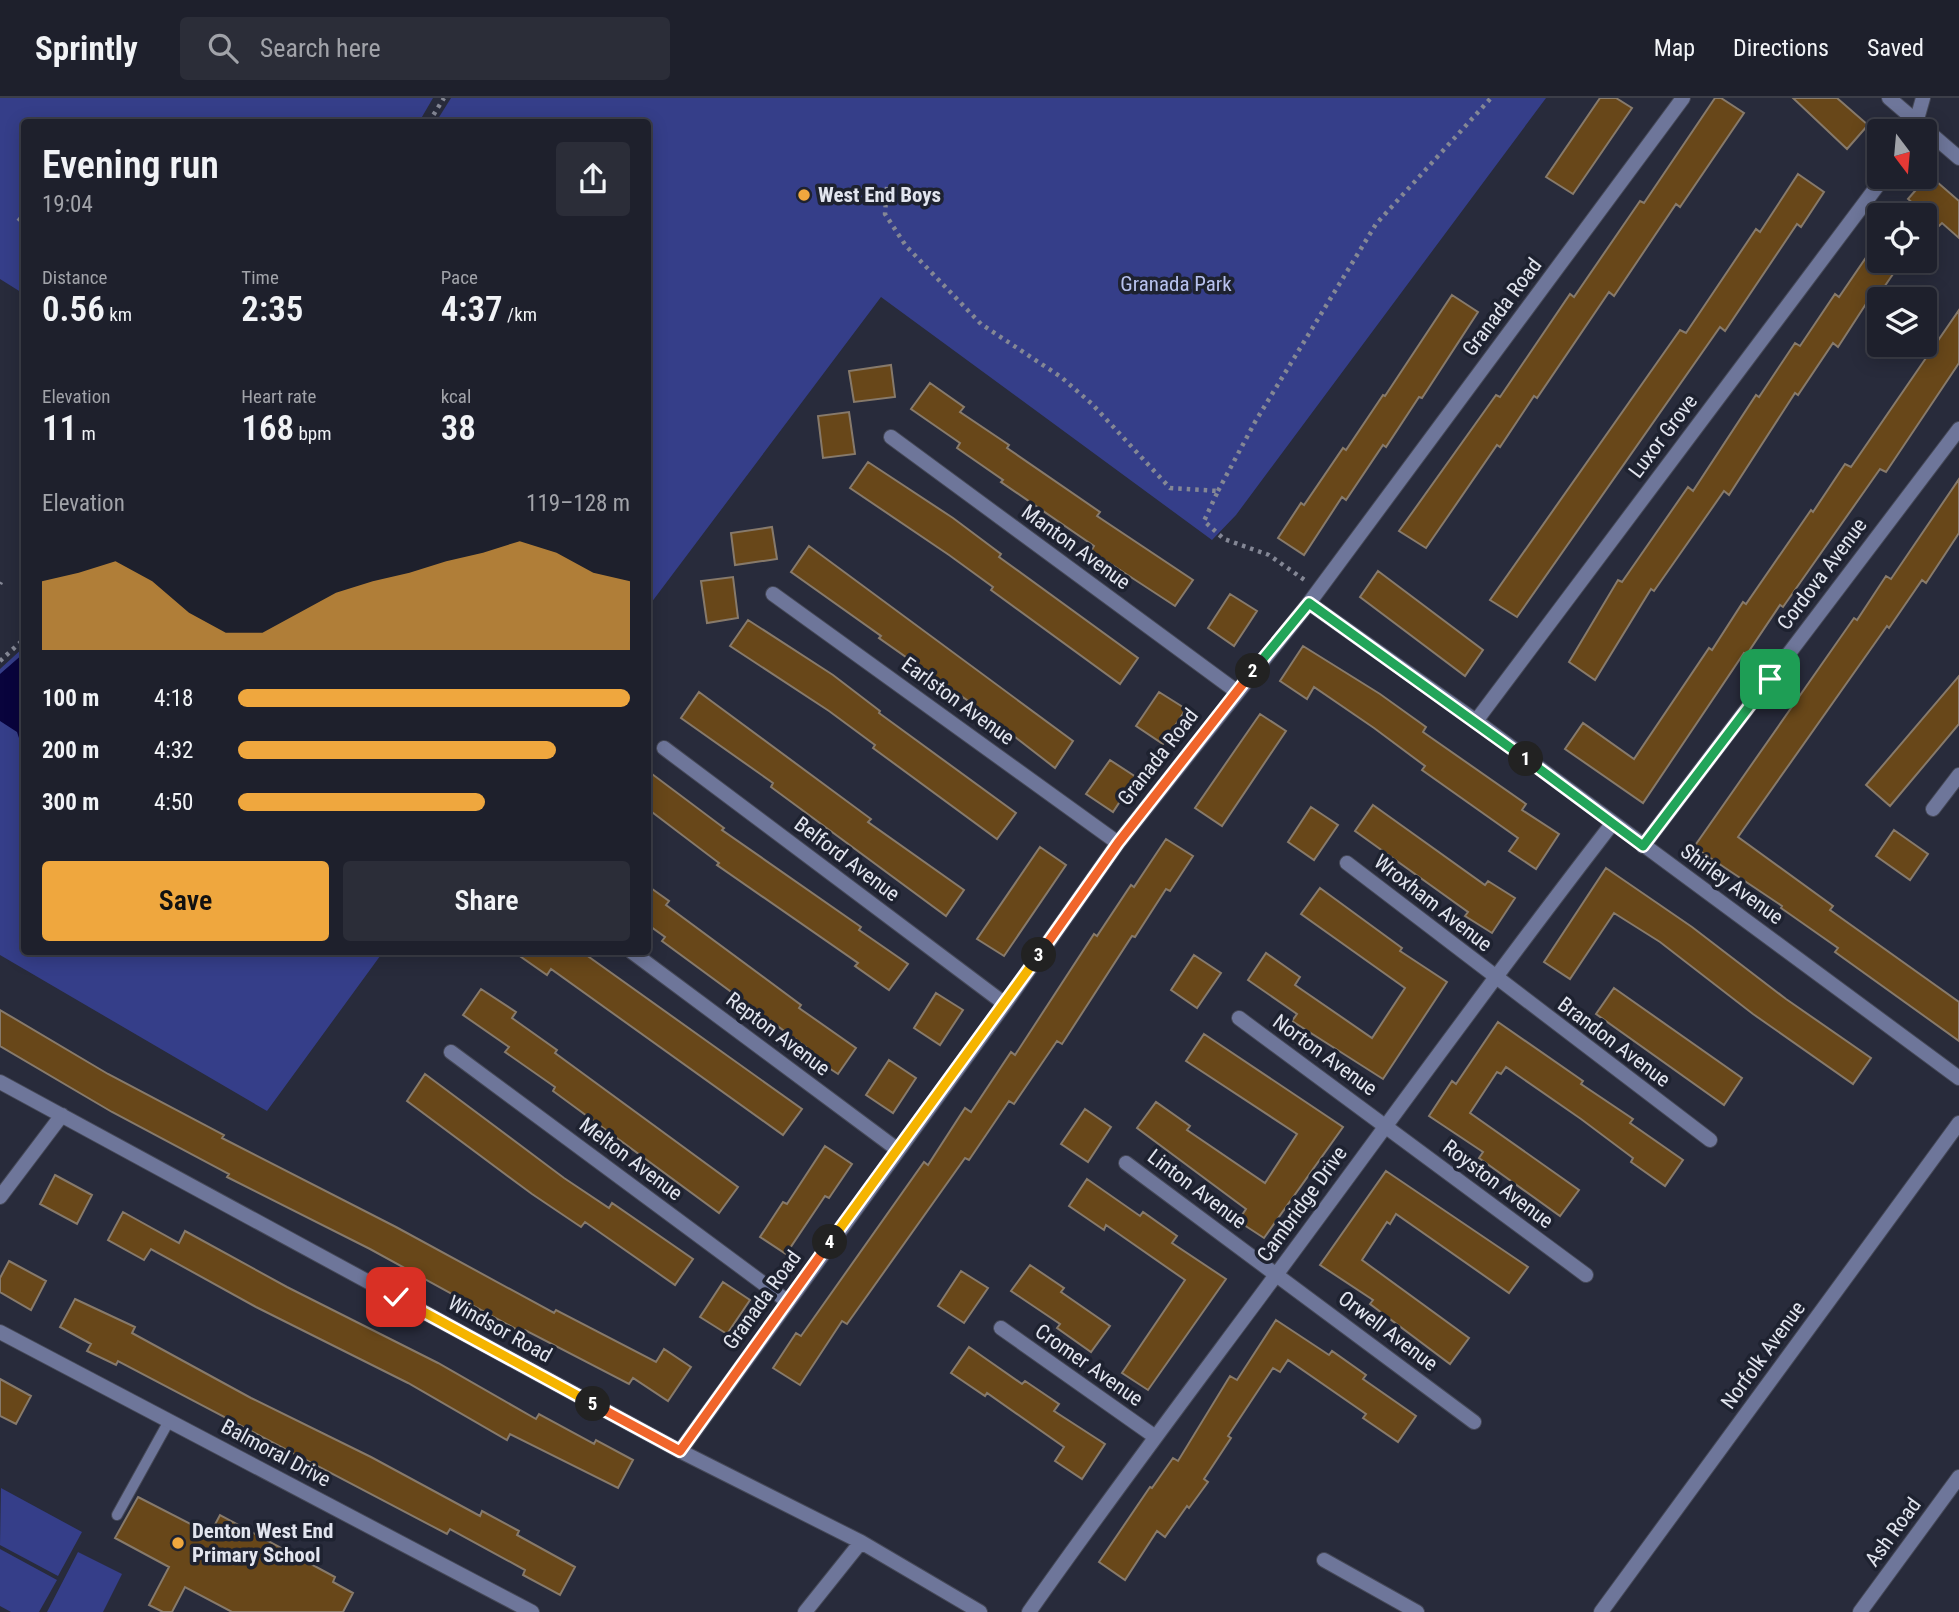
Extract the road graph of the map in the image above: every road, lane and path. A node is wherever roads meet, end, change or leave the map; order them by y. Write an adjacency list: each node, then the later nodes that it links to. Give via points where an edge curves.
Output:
1 (444, 98): 6 (path)
2 (1491, 98): 17 (path, via 1376,224)
3 (1682, 98): 18 (street, Granada Road)
4 (1889, 98): 7 (street)
5 (1923, 98): 8 (street)
6 (431, 119)
7 (1908, 119)
8 (1917, 119)
9 (1937, 142): 10 (street)
10 (1959, 158)
11 (887, 187): 17 (path, via 885,214 906,246 981,324 1061,377 1170,488)
12 (1875, 189): 24 (street, Luxor Grove)
13 (18, 218): 14 (path)
14 (21, 220)
15 (1959, 429): 30 (street, Cordova Avenue)
16 (891, 437): 23 (street, Manton Avenue)
17 (1218, 491): 18 (path, via 1205,521 1224,539 1269,555)
18 (1319, 589): 20 (street, Granada Road)
19 (773, 594): 29 (street, Earlston Avenue)
20 (1309, 603): 23 (street, Granada Road); 24 (street, Shirley Avenue)
21 (21, 642): 22 (path)
22 (0, 660)
23 (1236, 691): 29 (street, Granada Road)
24 (1476, 721): 28 (street, Shirley Avenue)
25 (664, 748): 34 (street, Belford Avenue)
26 (1959, 775): 27 (street)
27 (1933, 809)
28 (1612, 824): 30 (street, Shirley Avenue); 33 (street, Cambridge Drive)
29 (1118, 843): 34 (street, Granada Road)
30 (1643, 846): 37 (street, Shirley Avenue)
31 (1347, 863): 33 (street, Wroxham Avenue)
32 (636, 955): 43 (street, Repton Avenue)
33 (1493, 977): 41 (street, Cambridge Drive); 42 (street, Brandon Avenue)
34 (1005, 1004): 43 (street, Granada Road)
35 (1239, 1018): 41 (street, Norton Avenue)
36 (450, 1052): 48 (street, Melton Avenue)
37 (1959, 1077)
38 (0, 1082): 39 (street, Windsor Road)
39 (62, 1115): 45 (street); 54 (street, Windsor Road)
40 (1959, 1124): 64 (street, Norfolk Avenue)
41 (1385, 1125): 46 (street, Cambridge Drive); 47 (street, Royston Avenue)
42 (1710, 1140)
43 (898, 1150): 48 (street, Granada Road)
44 (1126, 1163): 46 (street, Linton Avenue)
45 (0, 1197)
46 (1276, 1275): 52 (street, Orwell Avenue); 53 (street, Cambridge Drive)
47 (1586, 1276)
48 (787, 1301): 54 (street, Granada Road)
49 (1001, 1328): 53 (street, Cromer Avenue)
50 (0, 1332): 51 (street, Balmoral Drive)
51 (169, 1421): 56 (lane); 59 (street, Balmoral Drive)
52 (1474, 1422)
53 (1154, 1436): 62 (street, Cambridge Drive)
54 (680, 1451): 57 (street, Windsor Road)
55 (1959, 1477): 65 (street, Ash Road)
56 (117, 1516)
57 (861, 1542): 60 (street); 61 (street, Windsor Road)
58 (1324, 1560): 63 (street)
59 (532, 1612)
60 (805, 1612)
61 (980, 1612)
62 (1029, 1612)
63 (1417, 1612)
64 (1601, 1612)
65 (1860, 1612)

